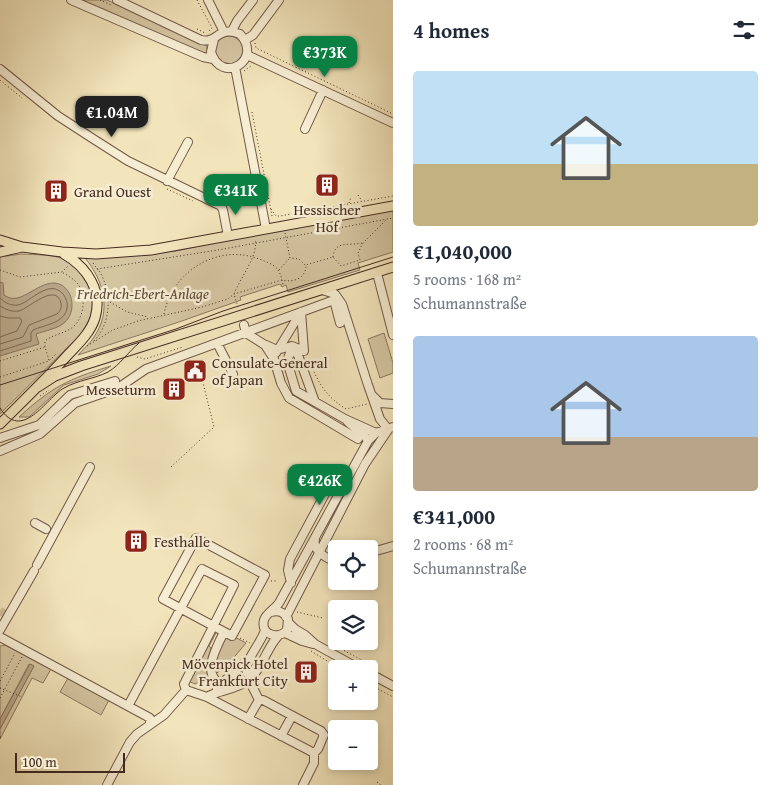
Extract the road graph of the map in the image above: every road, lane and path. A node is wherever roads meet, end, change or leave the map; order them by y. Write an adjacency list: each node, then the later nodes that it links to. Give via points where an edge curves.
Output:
1 (71, 0): 14 (street)
2 (117, 0): 10 (street, via 201,40)
3 (197, 0): 9 (path, via 212,28)
4 (208, 0): 8 (street)
5 (253, 0): 7 (street)
6 (280, 0): 11 (street)
7 (232, 31): 8 (street); 11 (street)
8 (224, 32): 10 (street)
9 (207, 33)
10 (214, 39): 14 (street, via 210,48)
11 (245, 40): 13 (street)
12 (256, 48): 21 (path)
13 (247, 55): 16 (street); 19 (street)
14 (212, 59): 16 (street, via 222,67)
15 (253, 65): 18 (path)
16 (235, 67): 36 (street)
17 (0, 69): 25 (street, via 73,126)
18 (244, 72)
19 (323, 90): 22 (street); 23 (street)
20 (252, 111): 32 (path, via 271,209 276,216)
21 (393, 114)
22 (393, 123)
23 (304, 128)
24 (188, 142): 25 (street)
25 (167, 181): 37 (street, via 220,206)
26 (358, 195): 30 (path)
27 (393, 196): 30 (path)
28 (351, 197): 32 (path)
29 (355, 198): 31 (path)
30 (362, 202): 31 (path)
31 (355, 203): 32 (path)
32 (349, 204)
33 (393, 206): 36 (main road)
34 (393, 218): 35 (path)
35 (387, 219): 38 (path); 41 (path)
36 (266, 229): 37 (main road)
37 (228, 236): 45 (main road, via 124,253)
38 (286, 237): 40 (path); 49 (path)
39 (0, 240): 42 (main road)
40 (256, 243): 43 (path); 47 (path)
41 (363, 243): 48 (path, via 338,245); 48 (path, via 358,253 360,260 341,266)
42 (22, 247): 44 (main road); 45 (main road)
43 (218, 250): 46 (path); 54 (path)
44 (0, 252)
45 (62, 252): 88 (main road, via 81,265 92,280 96,295 95,318 85,336)
46 (219, 256): 47 (path); 67 (path, via 200,263 183,277 171,293)
47 (252, 256): 55 (path); 61 (path)
48 (333, 257): 51 (path)
49 (290, 258): 51 (path); 55 (path)
50 (74, 265): 56 (path, via 67,266)
51 (306, 265): 58 (path, via 303,275 297,280)
52 (393, 268): 57 (main road)
53 (0, 269): 56 (path, via 20,277)
54 (97, 269)
55 (279, 270): 58 (path)
56 (62, 272): 75 (path, via 78,284 83,306 75,325 49,338)
57 (377, 273): 60 (main road); 71 (street)
58 (282, 280): 59 (path); 61 (path)
59 (281, 286)
60 (322, 290): 88 (main road, via 81,366); 89 (street, via 335,294 342,304)
61 (234, 294): 63 (path); 67 (path, via 202,307)
62 (240, 298): 63 (path)
63 (236, 300): 65 (path)
64 (109, 301): 68 (path, via 127,312)
65 (237, 303)
66 (301, 312): 69 (street, via 334,300); 70 (street); 74 (street); 77 (street)
67 (164, 315): 68 (path)
68 (148, 318): 73 (path, via 113,330)
69 (340, 323)
70 (245, 329): 72 (street); 74 (street)
71 (393, 335)
72 (217, 343): 84 (street); 103 (street, via 146,369 118,388 75,403 40,434)
73 (86, 346)
74 (271, 346): 77 (street, via 292,346); 81 (street); 81 (street)
75 (45, 347): 82 (path); 83 (path)
76 (60, 351): 83 (path)
77 (302, 354): 91 (street); 91 (street, via 290,353 287,361 296,391); 92 (path, via 331,399 346,410)
78 (135, 357): 79 (path)
79 (145, 359)
80 (197, 359): 105 (path, via 214,427)
81 (274, 360): 101 (street, via 289,398)
82 (0, 361)
83 (49, 361): 85 (path)
84 (233, 374)
85 (0, 376)
86 (115, 381): 98 (street, via 70,395 38,425)
87 (54, 386): 90 (path)
88 (38, 387): 95 (main road)
89 (372, 395): 93 (street, via 380,403); 96 (street, via 380,419)
90 (38, 398)
91 (315, 402): 94 (street)
92 (368, 403)
93 (393, 404)
94 (346, 419): 99 (street); 102 (street)
95 (0, 424)
96 (390, 428): 99 (street); 107 (street)
97 (0, 432): 98 (street)
98 (12, 433): 100 (street)
99 (376, 434): 102 (street)
100 (0, 438)
101 (358, 439)
102 (368, 442): 106 (street)
103 (0, 451)
104 (90, 467): 122 (street, via 70,510)
105 (171, 467)
106 (343, 486): 107 (street); 110 (street); 115 (street, via 335,484 326,492 290,559)
107 (351, 491): 113 (street)
108 (35, 523): 109 (street)
109 (46, 529)
110 (316, 537): 113 (street, via 315,546); 115 (street)
111 (393, 544): 112 (street)
112 (378, 549)
113 (320, 553): 114 (street); 120 (street)
114 (328, 556)
115 (291, 583): 117 (street)
116 (181, 608): 121 (street); 121 (street, via 202,569 234,585); 121 (street, via 163,599 196,538 264,575 232,636); 152 (street)
117 (271, 612): 120 (street, via 279,611); 123 (street, via 263,622)
118 (297, 612): 119 (path)
119 (323, 618)
120 (288, 619): 125 (street); 129 (street, via 295,629)
121 (214, 626): 146 (street, via 184,684)
122 (0, 630)
123 (265, 630): 125 (street, via 271,635); 133 (street)
124 (224, 632): 140 (street, via 211,662 213,678)
125 (281, 634): 129 (street); 137 (street)
126 (237, 636): 128 (path)
127 (0, 637): 130 (street)
128 (250, 644)
129 (315, 644): 134 (street)
130 (22, 649): 139 (path); 145 (path); 152 (street)
131 (343, 650): 135 (path)
132 (313, 654): 136 (path)
133 (250, 657): 137 (street, via 246,670); 140 (street)
134 (344, 660)
135 (362, 660)
136 (328, 662)
137 (251, 678): 143 (street); 151 (street)
138 (378, 678): 141 (street)
139 (0, 681)
140 (220, 685): 143 (street); 147 (street)
141 (393, 686)
142 (0, 688): 145 (path)
143 (230, 688): 147 (street)
144 (378, 689): 149 (path)
145 (4, 690): 148 (path); 150 (path)
146 (186, 690): 147 (street); 155 (street, via 164,715)
147 (210, 695): 154 (street)
148 (22, 697)
149 (393, 697)
150 (0, 698)
151 (258, 700): 153 (street); 154 (street)
152 (128, 706): 155 (street, via 150,718)
153 (292, 716): 156 (street); 157 (street, via 324,735)
154 (248, 719): 156 (street)
155 (150, 724): 159 (street, via 130,742)
156 (281, 736): 157 (street)
157 (314, 753): 160 (street, via 314,763)
158 (377, 782): 161 (path)
159 (107, 785)
160 (304, 785)
161 (381, 785)

